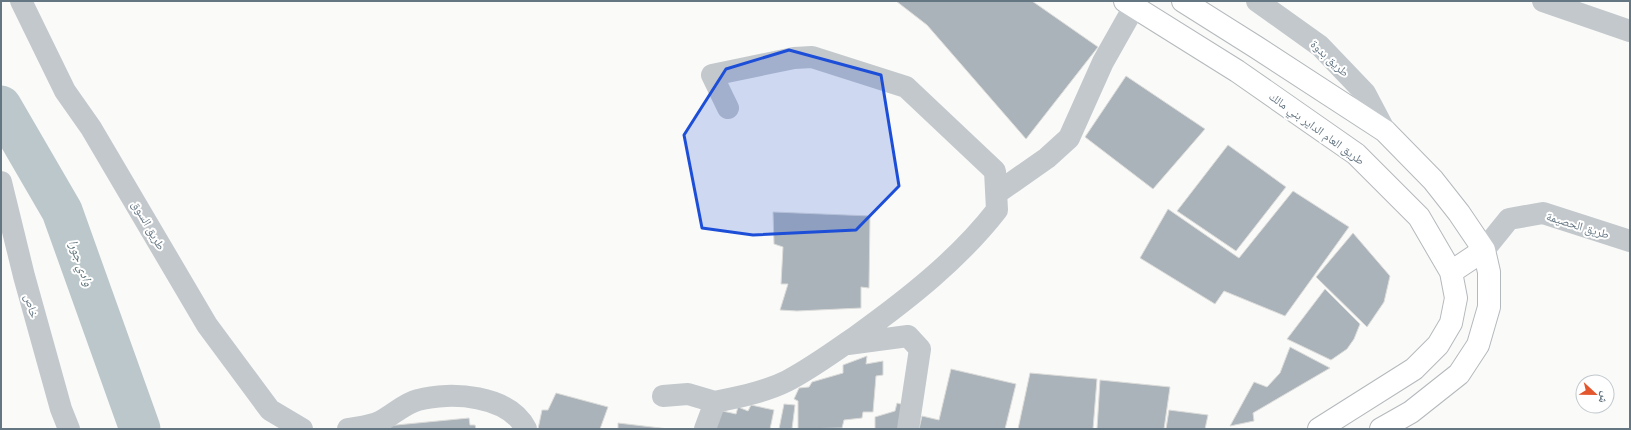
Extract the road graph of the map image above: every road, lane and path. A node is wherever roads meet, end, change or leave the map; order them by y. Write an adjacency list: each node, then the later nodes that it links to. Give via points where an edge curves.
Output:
1 (21, 1): 18 (street, طريق السوق, via 65,92 91,128 207,325 270,410)
2 (1183, 1): 8 (highway)
3 (1257, 1): 8 (street, طريق بدوة, via 1320,46 1365,93)
4 (1543, 1): 6 (street)
5 (1129, 4): 10 (street, via 1069,138 1047,158); 13 (highway, طريق العام الداير بني مالك, via 1237,71 1356,154 1419,217)
6 (1630, 32)
7 (728, 108): 10 (street, via 712,75 794,58 812,57 892,82 906,87 995,171)
8 (1384, 131): 12 (highway, via 1433,180)
9 (1, 182): 17 (street, خاص, via 24,276)
10 (997, 193): 14 (street, via 997,210 978,235 903,301)
11 (1630, 241): 12 (street, طريق الحصيمة, via 1543,213 1509,219)
12 (1484, 250): 13 (highway, طريق الحصيمة); 24 (highway, via 1489,272 1489,307 1478,345 1459,374 1411,412)
13 (1451, 272): 23 (highway, طريق العام الداير بني مالك, via 1456,298 1451,323 1438,345 1414,369)
14 (845, 344): 16 (street, via 786,382); 22 (street, via 908,336 920,349)
15 (663, 396): 16 (street, via 688,394)
16 (715, 402): 21 (street)
17 (69, 429)
18 (302, 429)
19 (348, 429): 20 (street, via 380,422 417,400 451,396 481,398 502,406 521,420)
20 (526, 429)
21 (705, 429)
22 (908, 429)
23 (1319, 429)
24 (1382, 429)

